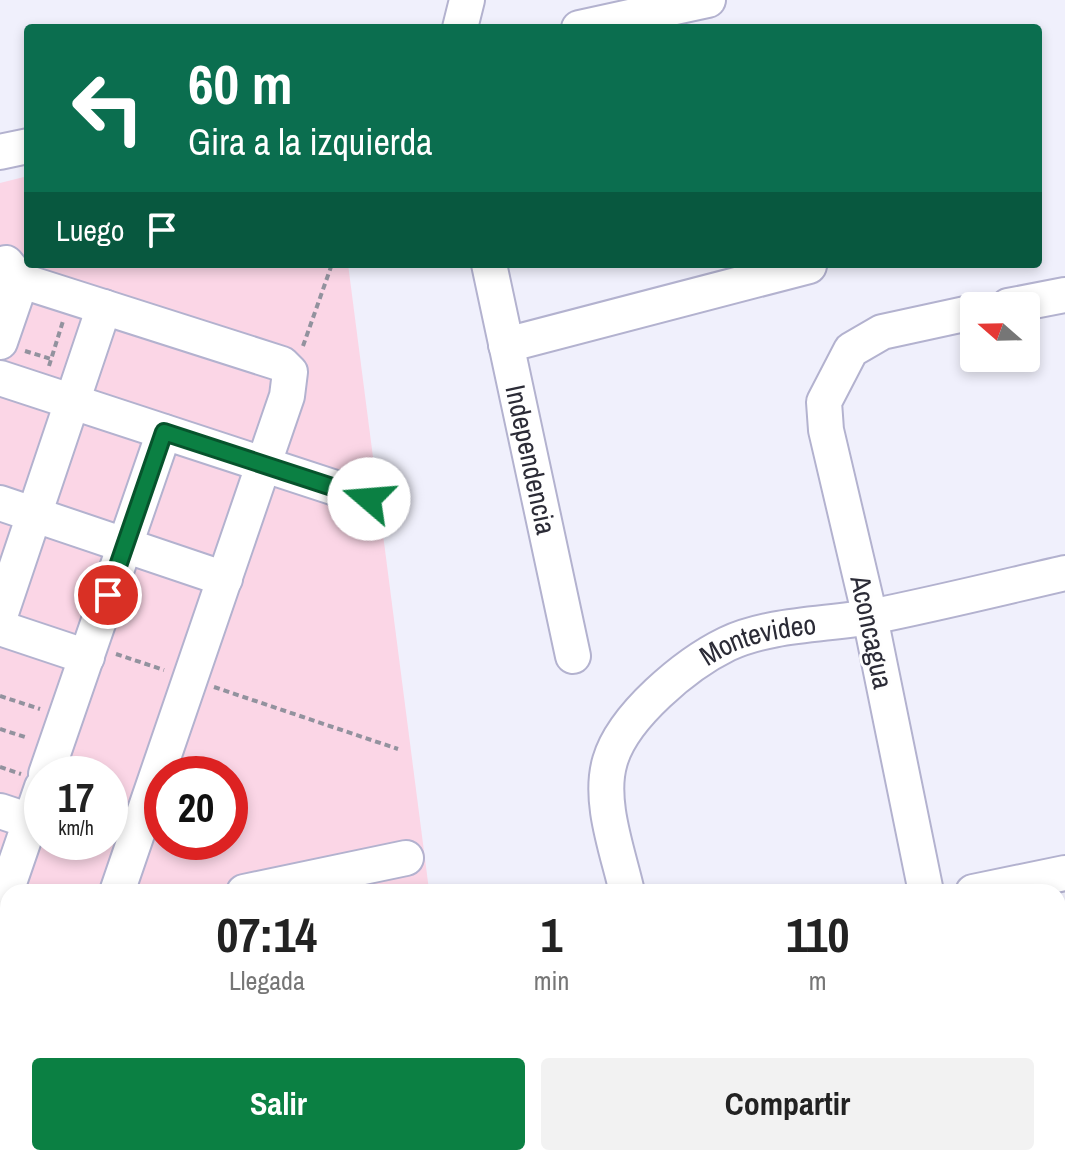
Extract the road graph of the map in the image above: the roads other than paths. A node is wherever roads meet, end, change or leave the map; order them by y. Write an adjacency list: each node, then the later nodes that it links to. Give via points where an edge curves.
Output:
1 (467, 0): 3 (street)
2 (708, 0): 4 (street)
3 (461, 24)
4 (600, 24)
5 (24, 147): 6 (street)
6 (0, 152)
7 (490, 268): 15 (street, Independencia)
8 (801, 268): 15 (street)
9 (7, 270): 12 (street); 14 (street)
10 (1065, 295): 11 (street)
11 (1040, 300)
12 (104, 307): 17 (street); 19 (street, via 282,364 291,383)
13 (960, 315): 27 (street, Aconcagua, via 882,332 851,350 824,402)
14 (0, 342)
15 (506, 345): 30 (street, Independencia)
16 (0, 378): 17 (street)
17 (56, 396): 18 (street); 22 (street)
18 (164, 432): 19 (street); 23 (street)
19 (264, 465): 20 (street); 25 (street)
20 (369, 499)
21 (0, 503): 22 (street)
22 (34, 514): 23 (street); 26 (street)
23 (125, 545): 25 (street); 29 (street)
24 (1065, 573): 27 (street, Montevideo)
25 (225, 579): 36 (street)
26 (0, 616)
27 (870, 617): 38 (street, Montevideo, via 729,643 673,681 622,731 609,762 606,793); 39 (street, Aconcagua)
28 (0, 628): 29 (street)
29 (88, 651): 31 (street)
30 (573, 656)
31 (52, 756)
32 (15, 816): 35 (street)
33 (406, 858): 37 (street)
34 (1065, 873): 40 (street)
35 (4, 884)
36 (120, 884)
37 (282, 884)
38 (625, 884)
39 (924, 884)
40 (1012, 884)

